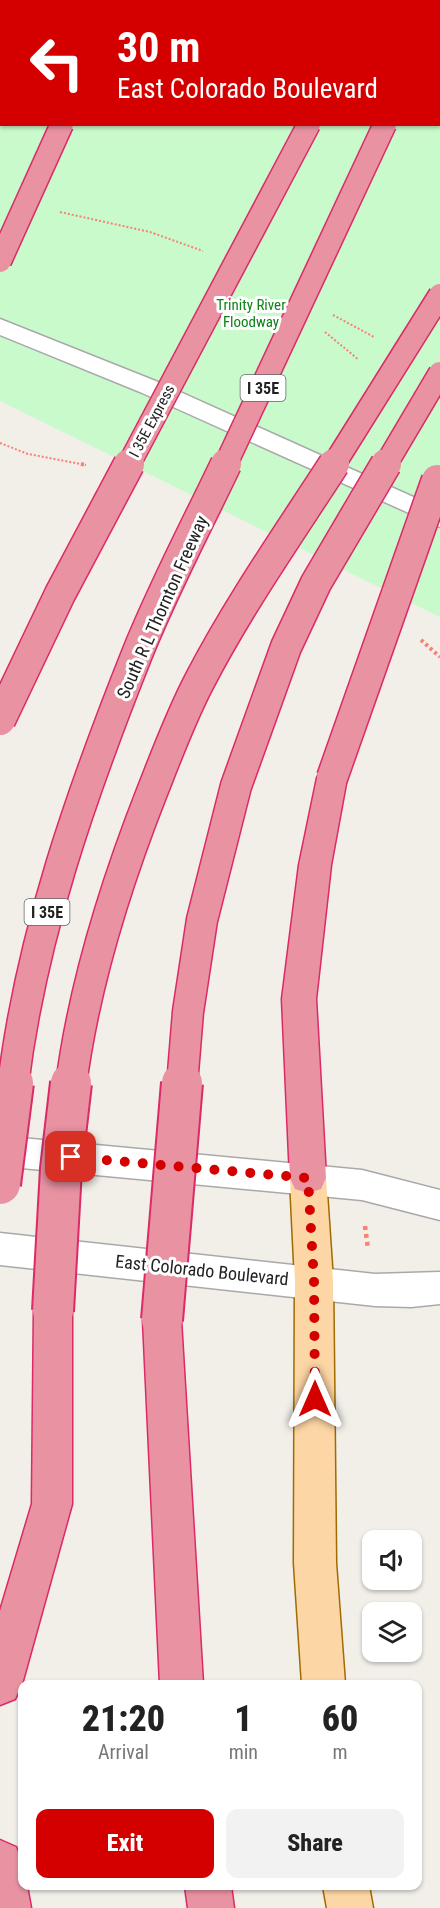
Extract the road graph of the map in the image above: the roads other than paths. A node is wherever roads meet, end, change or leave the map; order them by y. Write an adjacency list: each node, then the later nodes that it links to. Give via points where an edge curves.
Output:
1 (61, 126): 4 (highway, bridge)
2 (308, 126): 10 (highway, I 35E Express, bridge, via 60,594)
3 (384, 126): 13 (highway, South R L Thornton Freeway / I 35E, bridge, via 138,651 79,809 47,914 20,1025)
4 (0, 261)
5 (440, 295): 20 (highway, bridge, via 399,369 272,557 206,669 125,859 87,998 66,1120 54,1311 52,1504)
6 (0, 326): 9 (street, via 149,387)
7 (440, 373): 18 (highway, bridge, via 316,583 286,646 237,786 201,921 188,1012 162,1320)
8 (440, 472): 12 (highway, bridge, via 332,778 315,865 299,999)
9 (440, 519)
10 (0, 720)
11 (0, 1151): 12 (street)
12 (308, 1178): 14 (street, via 362,1185); 16 (main road)
13 (0, 1184)
14 (440, 1205)
15 (0, 1249): 16 (street, East Colorado Boulevard)
16 (314, 1281): 17 (street, East Colorado Boulevard, via 375,1290); 19 (main road, via 315,1563)
17 (440, 1288)
18 (182, 1680)
19 (324, 1680)
20 (0, 1683)
21 (0, 1863): 24 (highway)
22 (209, 1890): 25 (highway)
23 (347, 1890): 26 (main road)
24 (8, 1908)
25 (211, 1908)
26 (350, 1908)

